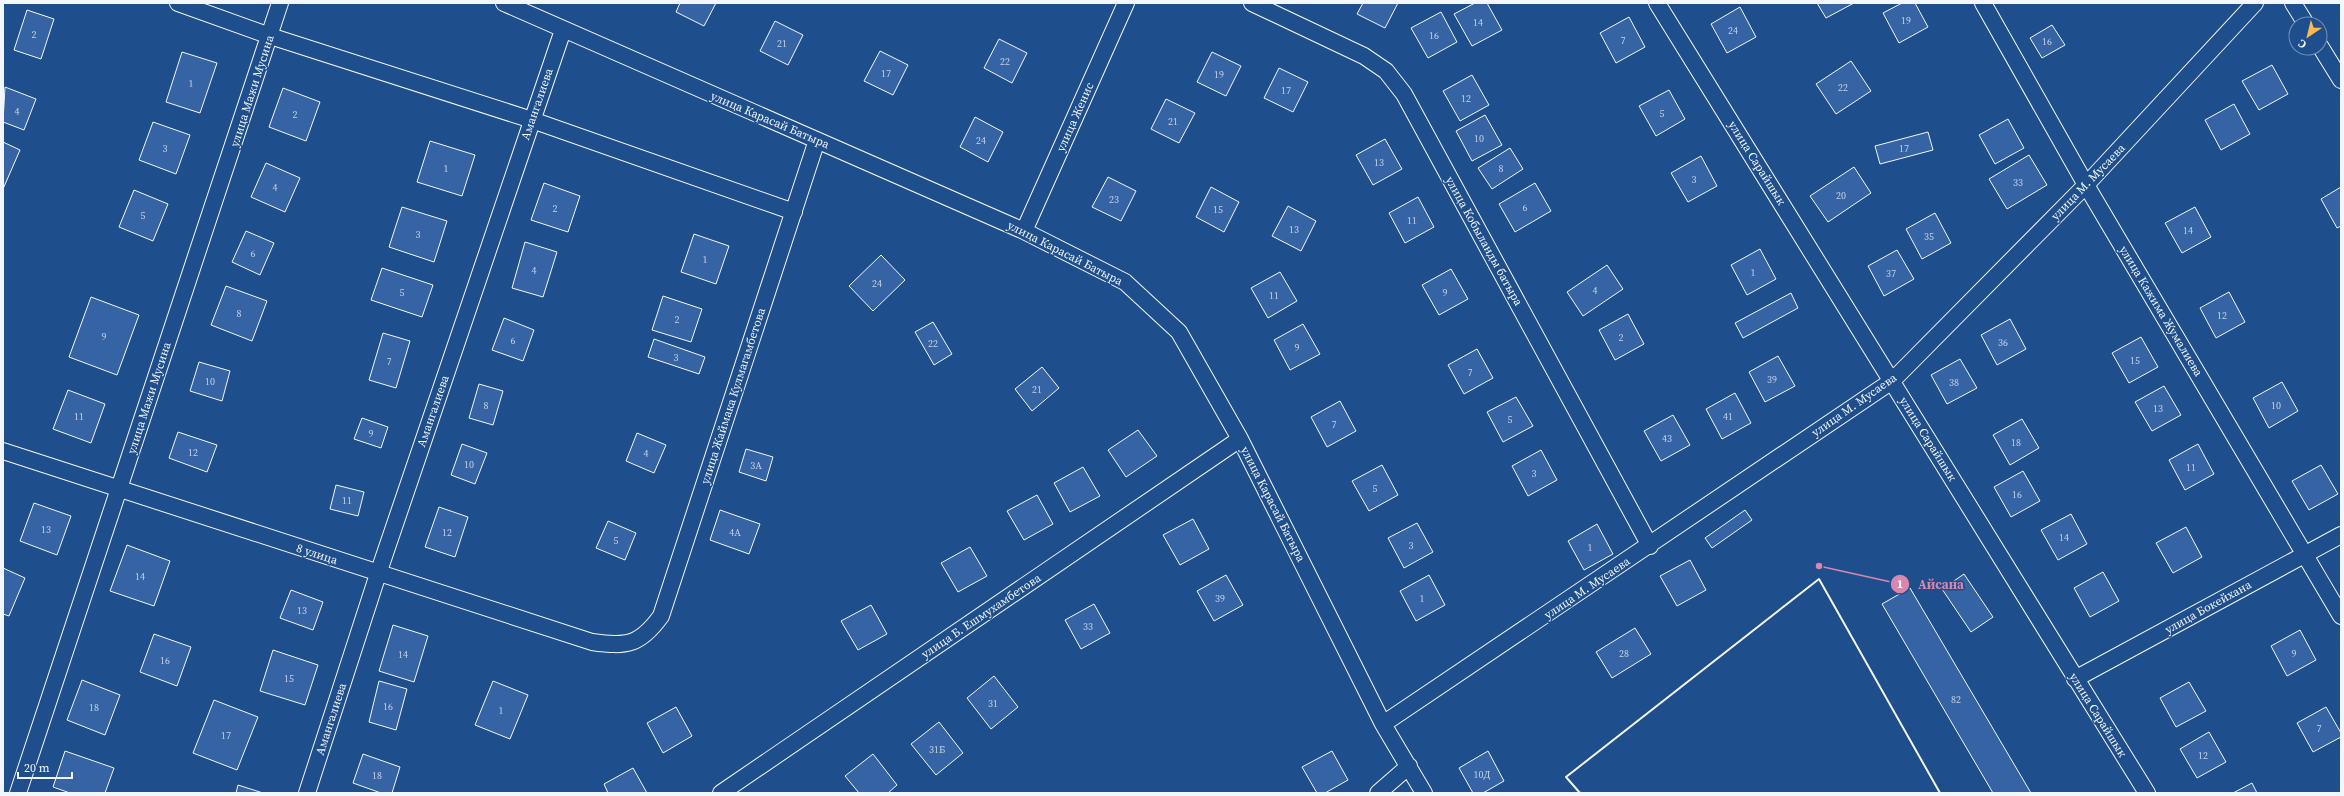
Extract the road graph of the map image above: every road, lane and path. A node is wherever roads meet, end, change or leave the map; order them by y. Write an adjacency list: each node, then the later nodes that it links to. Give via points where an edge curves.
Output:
1 (178, 3): 12 (street)
2 (280, 3): 12 (street, улица Мажи Мусина)
3 (504, 3): 11 (street, улица Карасай Батыра)
4 (1126, 3): 19 (street, улица Женис)
5 (1252, 3): 25 (street, улица Кобыланды батыра, via 1364,56 1386,71 1404,94)
6 (1657, 3): 20 (street, улица Сарайшык)
7 (1983, 3): 17 (street, улица Кажима Жумалиева)
8 (2255, 3): 17 (street, улица М. Мусаева)
9 (2293, 3): 10 (street)
10 (2301, 16)
11 (563, 30): 15 (street, Амангалиева); 16 (street, улица Карасай Батыра)
12 (270, 36): 15 (street); 23 (street, улица Мажи Мусина)
13 (2326, 56): 14 (street)
14 (2341, 80)
15 (532, 120): 18 (street); 27 (street, Амангалиева)
16 (817, 140): 18 (street, улица Жаймака Кулмагамбетова); 19 (street, улица Карасай Батыра)
17 (2086, 185): 20 (street, улица М. Мусаева); 26 (street, улица Кажима Жумалиева)
18 (794, 212): 29 (street, улица Жаймака Кулмагамбетова, via 661,616 649,633)
19 (1024, 230): 21 (street, улица Карасай Батыра, via 1125,282 1179,332)
20 (1892, 381): 25 (street, улица М. Мусаева); 30 (street, улица Сарайшык)
21 (1240, 439): 31 (street, улица Карасай Батыра); 35 (street, улица Б. Ешмухамбетова)
22 (3, 451): 23 (street, 8 улица)
23 (119, 490): 27 (street, 8 улица); 33 (street, улица Мажи Мусина)
24 (2341, 535): 26 (street, улица Бокейхана)
25 (1650, 546): 31 (street, улица М. Мусаева)
26 (2305, 554): 28 (street, улица Кажима Жумалиева); 30 (street, улица Бокейхана)
27 (378, 574): 29 (street, 8 улица, via 592,642 616,646); 34 (street, Амангалиева)
28 (2341, 616)
29 (634, 642)
30 (2075, 679): 38 (street, улица Сарайшык)
31 (1383, 724): 32 (street, улица Карасай Батыра)
32 (1409, 766): 36 (street); 37 (street, улица Карасай Батыра)
33 (18, 793)
34 (307, 793)
35 (721, 793)
36 (1378, 793)
37 (1424, 793)
38 (2147, 793)

